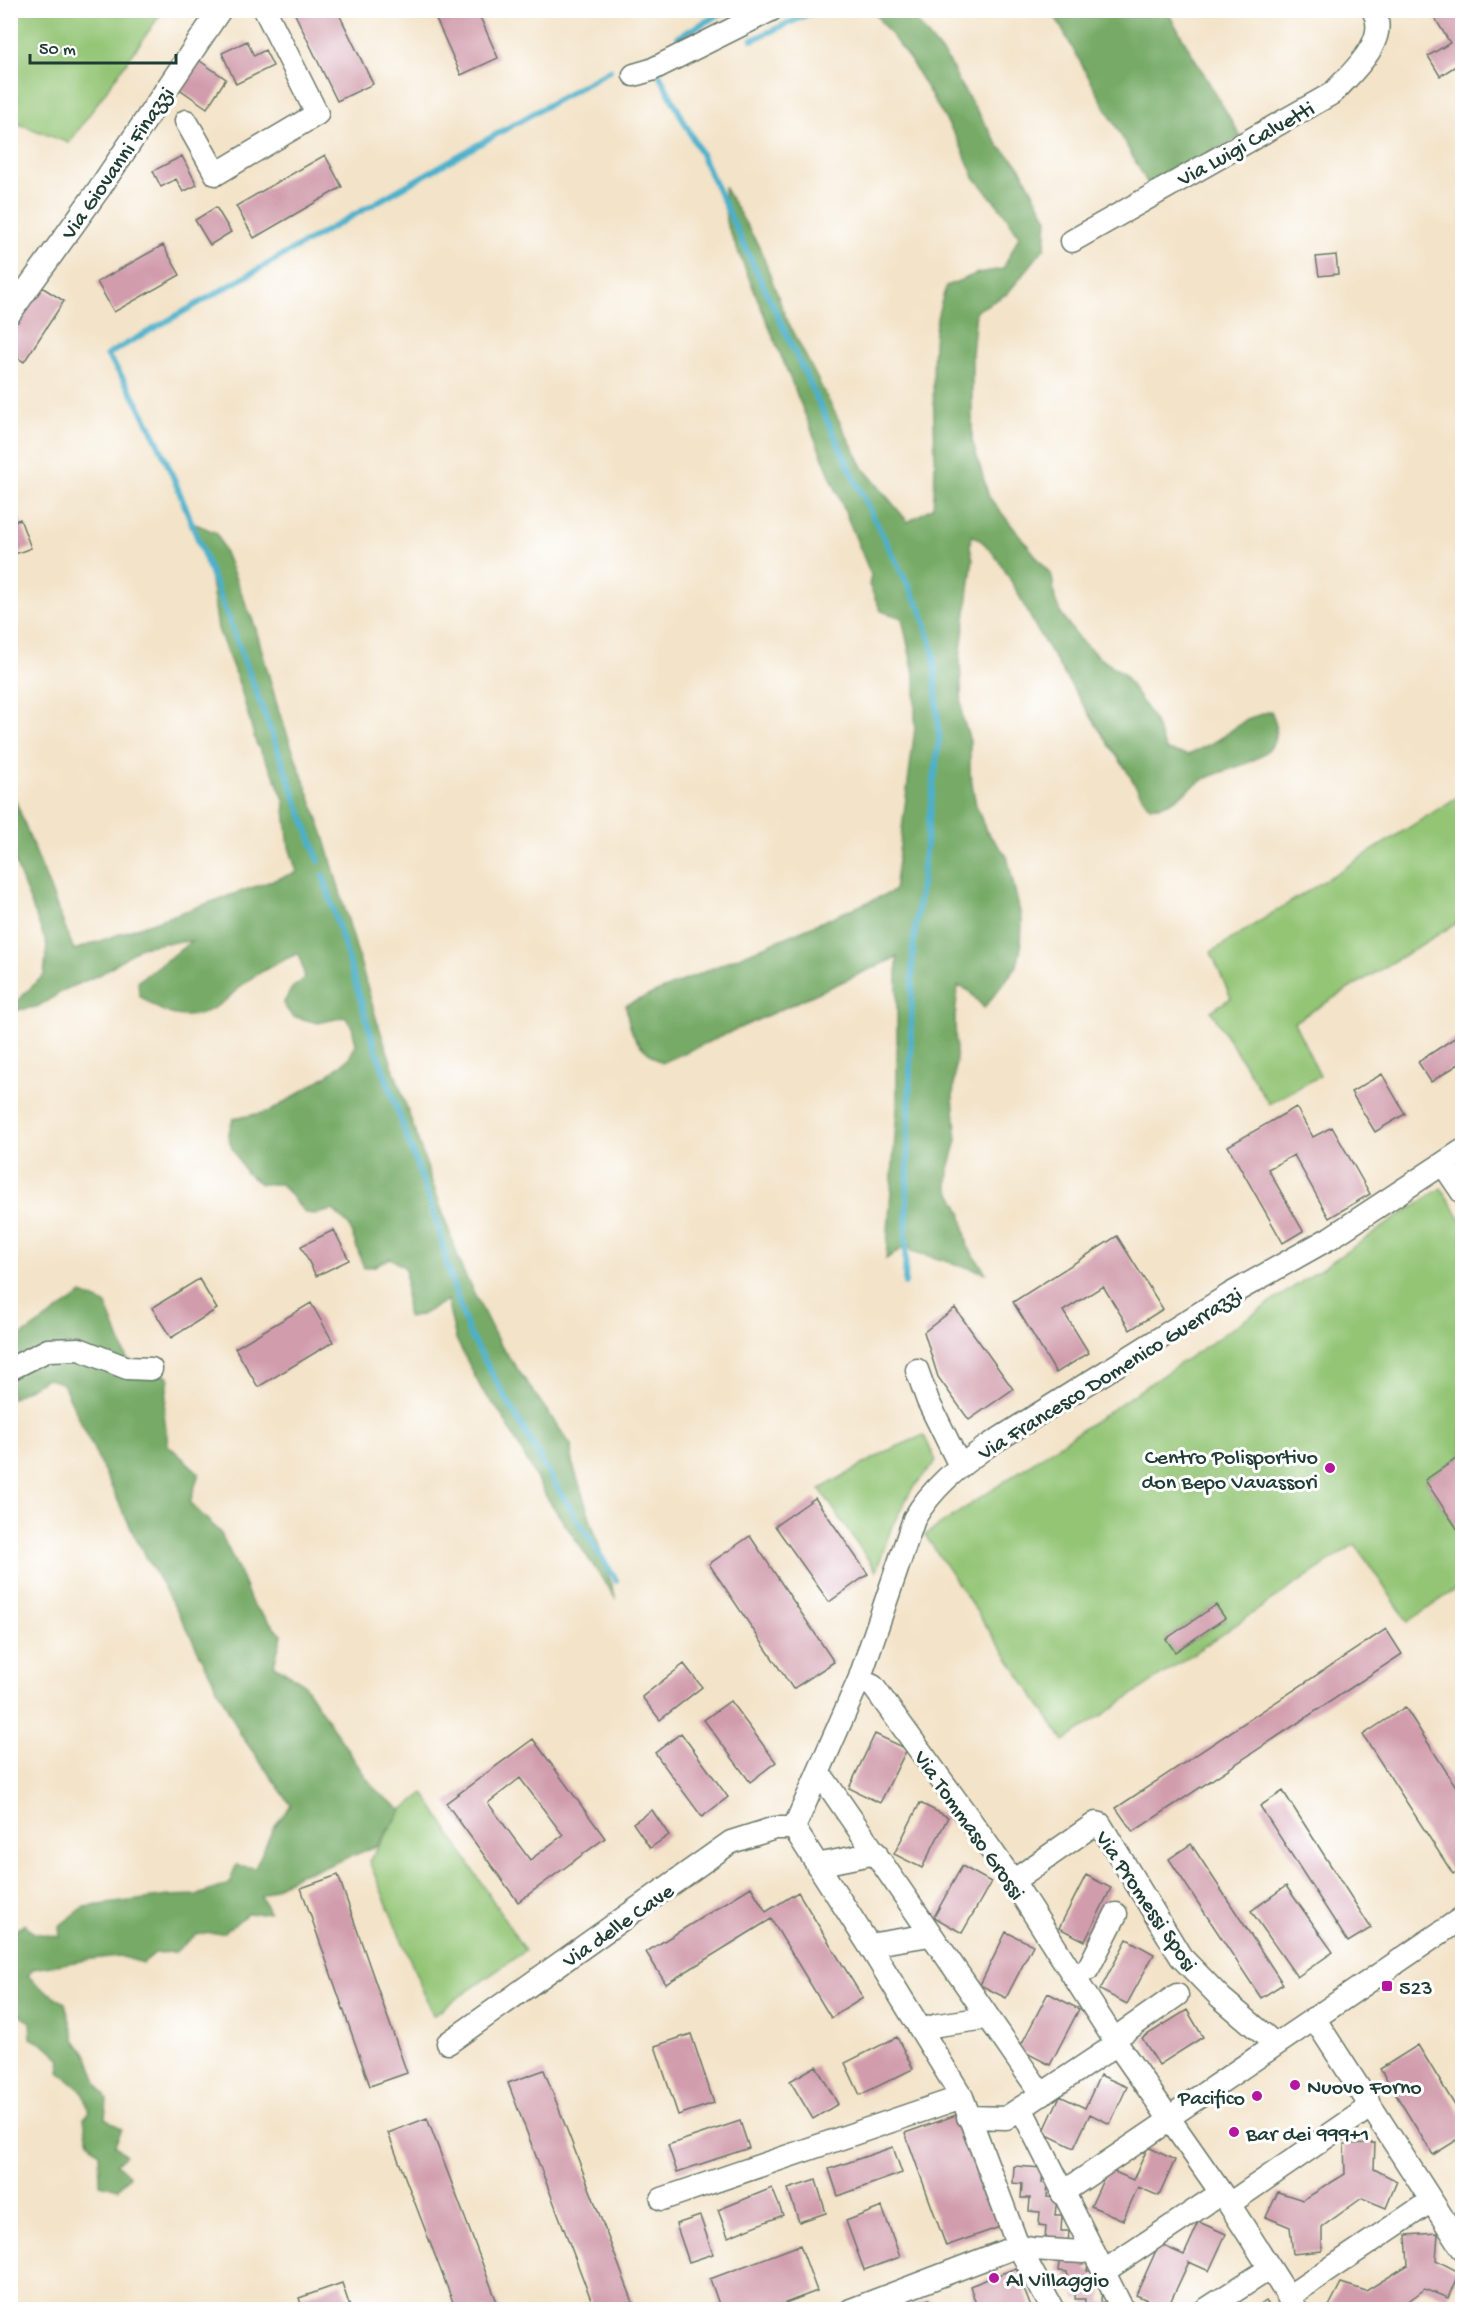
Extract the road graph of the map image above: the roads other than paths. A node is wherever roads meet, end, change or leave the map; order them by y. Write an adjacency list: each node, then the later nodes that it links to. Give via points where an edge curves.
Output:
1 (220, 10): 8 (street, Via Giovanni Finazzi)
2 (265, 10): 6 (street, Via Giovanni Finazzi, via 317,114 216,174)
3 (771, 10): 5 (street)
4 (1373, 10): 7 (street, Via Luigi Calvetti, via 1376,39 1333,93)
5 (634, 75)
6 (186, 121)
7 (1072, 241)
8 (10, 313)
9 (1462, 1152): 10 (street, Via Francesco Domenico Guerrazzi)
10 (1443, 1164): 11 (street); 15 (street, Via Francesco Domenico Guerrazzi)
11 (1462, 1192)
12 (10, 1368): 13 (street, via 48,1350 79,1349 127,1368)
13 (151, 1369)
14 (917, 1370): 15 (street)
15 (960, 1466): 16 (street, Via Francesco Domenico Guerrazzi, via 936,1489 914,1519)
16 (859, 1680): 17 (street); 21 (street, Via Tommaso Grossi, via 873,1686)
17 (817, 1776): 18 (street); 19 (street, via 826,1782)
18 (794, 1828): 20 (street); 32 (street, Via delle Cave, via 775,1828 731,1842)
19 (876, 1853): 20 (street); 24 (street)
20 (817, 1865): 25 (street)
21 (1012, 1881): 26 (street, Via Tommaso Grossi); 33 (street, Via Promessi Sposi, via 1096,1823 1100,1824 1181,1957)
22 (1116, 1914): 26 (street, via 1088,1969)
23 (1462, 1918): 29 (street)
24 (930, 1935): 25 (street); 28 (street)
25 (869, 1945): 30 (street)
26 (1074, 1977): 31 (street, Via Tommaso Grossi)
27 (1177, 1995): 31 (street)
28 (987, 2018): 30 (street); 34 (street)
29 (1314, 2018): 33 (street); 36 (street)
30 (921, 2030): 35 (street)
31 (1115, 2041): 34 (street); 38 (street, Via Tommaso Grossi)
32 (448, 2043)
33 (1275, 2044): 38 (street)
34 (1042, 2095): 37 (street)
35 (965, 2107): 37 (street, via 1006,2118); 41 (street); 43 (street)
36 (1370, 2107): 40 (street); 42 (street)
37 (1022, 2109): 39 (street)
38 (1169, 2119): 39 (street); 40 (street, Via Tommaso Grossi)
39 (1062, 2193): 45 (street)
40 (1225, 2198): 46 (street, Via Tommaso Grossi); 47 (street)
41 (662, 2199)
42 (1431, 2201): 44 (street); 48 (street)
43 (1018, 2246): 45 (street, via 1083,2252); 49 (street); 50 (street)
44 (1462, 2248)
45 (1091, 2249): 47 (street)
46 (1269, 2269): 48 (street, Via Tommaso Grossi); 52 (street)
47 (1103, 2272): 51 (street)
48 (1292, 2303)
49 (851, 2310)
50 (1053, 2310)
51 (1123, 2310)
52 (1205, 2310)

